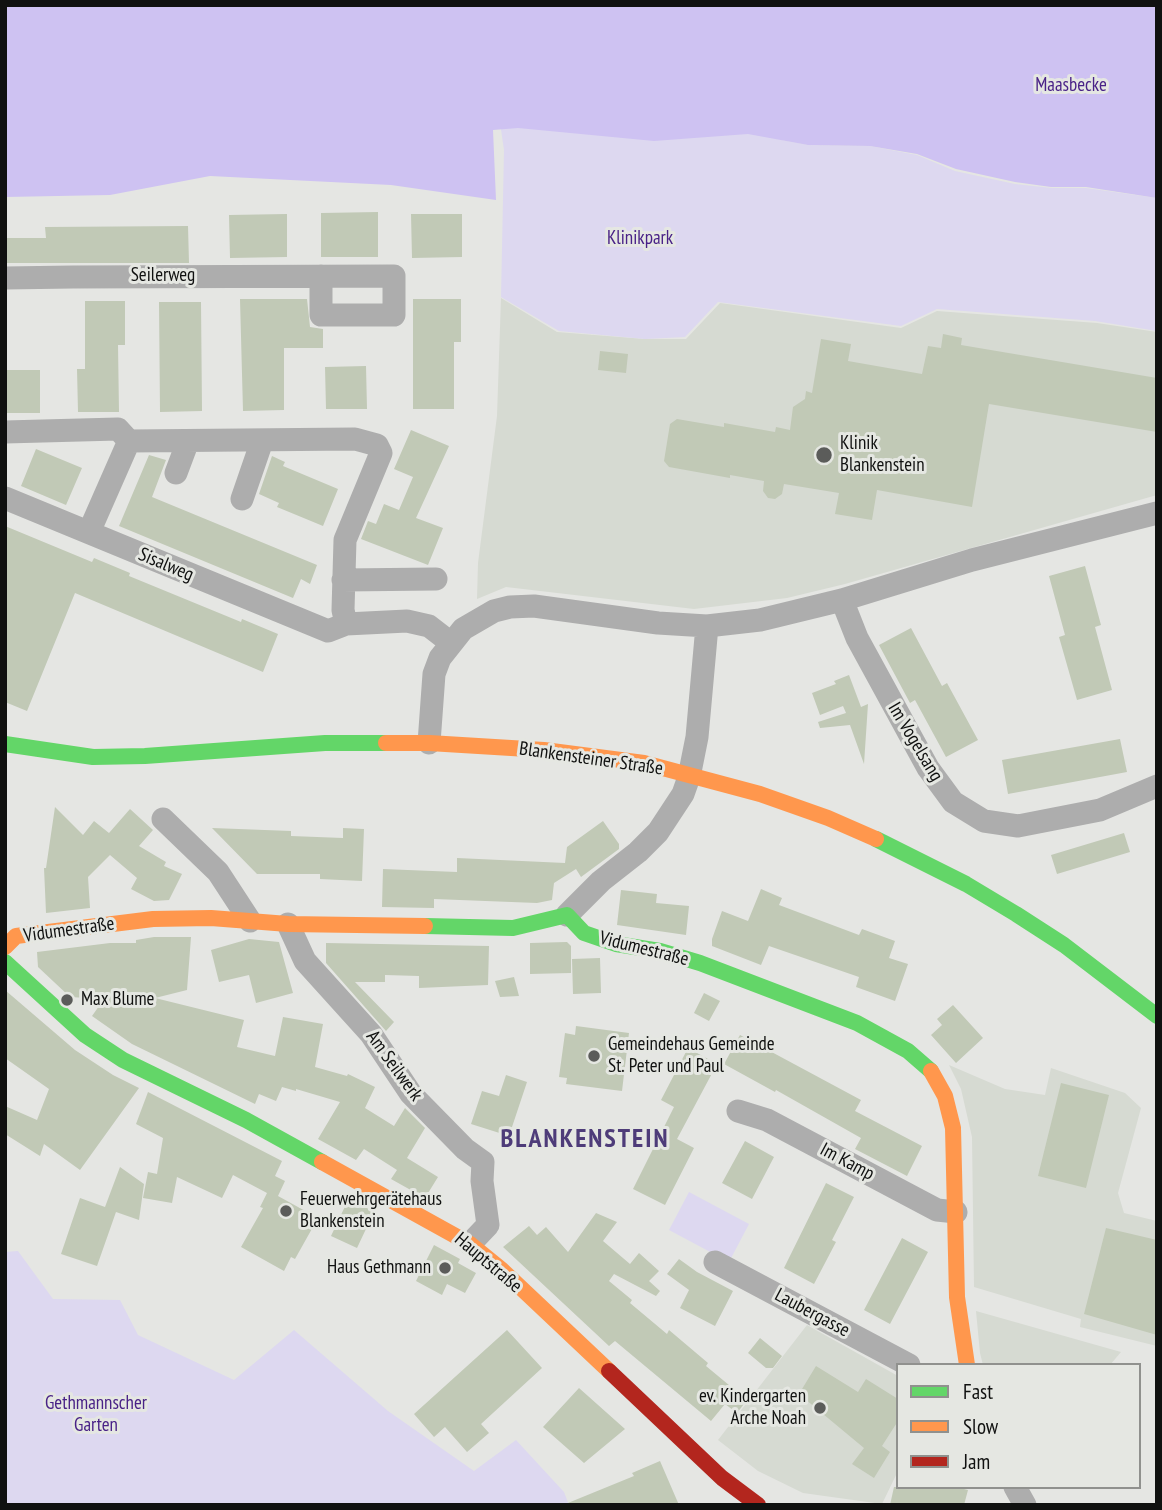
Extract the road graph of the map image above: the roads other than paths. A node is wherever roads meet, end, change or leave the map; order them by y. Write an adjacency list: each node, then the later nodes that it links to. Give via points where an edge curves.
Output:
1 (321, 276): 2 (street, Seilerweg)
2 (5, 278)
3 (5, 432): 4 (street, via 118,429)
4 (128, 441): 5 (street); 11 (street)
5 (188, 441): 6 (street); 7 (street)
6 (262, 441): 9 (street); 13 (street, via 355,439 377,446 381,453 345,540)
7 (176, 473)
8 (5, 498): 11 (street, Sisalweg)
9 (242, 499)
10 (1157, 513): 14 (street, via 972,560)
11 (89, 532): 16 (street, Sisalweg)
12 (436, 579): 13 (street)
13 (343, 580): 16 (street, via 343,611)
14 (842, 600): 15 (street, via 769,618); 20 (street, Im Vogelsang, via 856,638 928,768 953,802 984,821 1018,826 1100,810)
15 (706, 626): 17 (street, via 510,607 472,622); 22 (street, via 697,737 689,777 673,811 638,852)
16 (337, 628): 17 (street, via 418,623)
17 (451, 643): 18 (street, via 433,674)
18 (429, 743): 19 (street, Blankensteiner Straße, via 325,743 93,757); 27 (street, Blankensteiner Straße, via 544,750 644,763 760,794 828,818 896,848 1016,914)
19 (5, 744)
20 (1157, 786)
21 (163, 819): 23 (street, via 218,872)
22 (567, 915): 24 (street, Vidumestraße, via 513,928); 29 (street, Vidumestraße, via 584,933 700,962 858,1023 908,1051 934,1074 945,1096 953,1128)
23 (250, 921): 24 (street, Vidumestraße); 25 (street, Vidumestraße, via 153,919 16,936)
24 (288, 923): 30 (street, Am Seilwerk, via 305,961 371,1034 411,1094 483,1162 488,1226)
25 (5, 947)
26 (5, 962): 30 (street, Hauptstraße, via 85,1034 123,1060 246,1120)
27 (1157, 1016)
28 (738, 1111): 29 (street, Im Kamp, via 767,1120 937,1210)
29 (956, 1212): 33 (street, Vidumestraße, via 957,1297)
30 (470, 1244): 34 (street, Hauptstraße, via 722,1478)
31 (715, 1262): 32 (street, Laubergasse)
32 (905, 1363)
33 (967, 1363)
34 (758, 1505)

